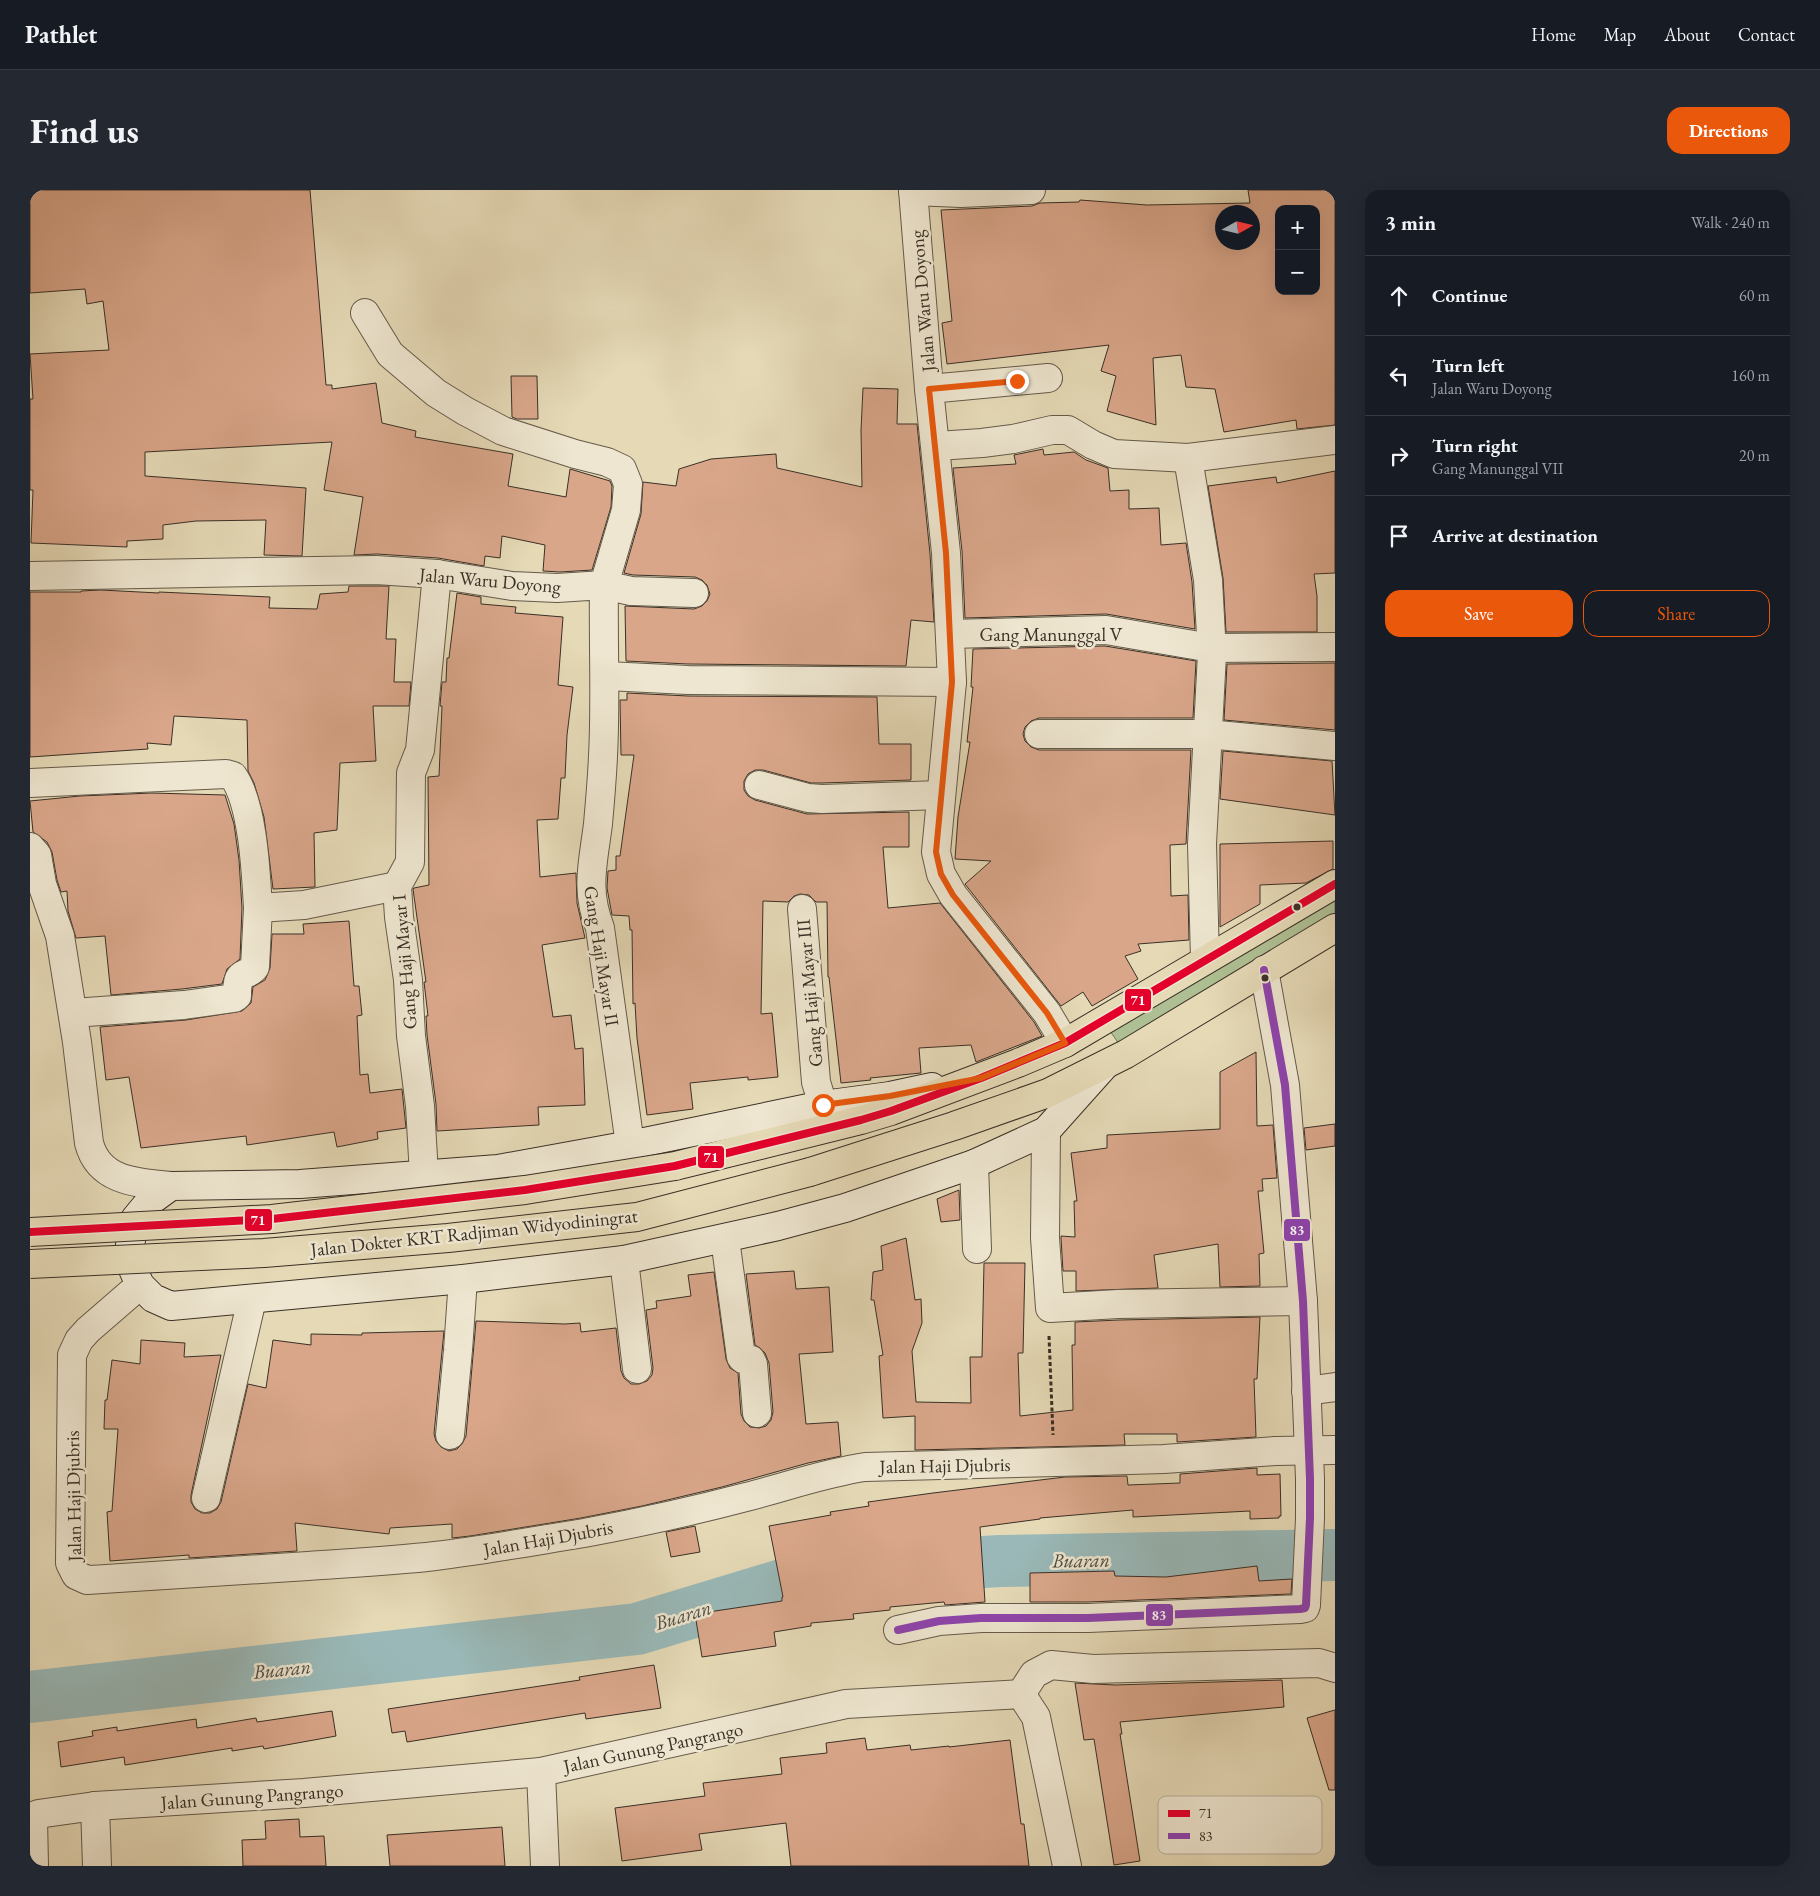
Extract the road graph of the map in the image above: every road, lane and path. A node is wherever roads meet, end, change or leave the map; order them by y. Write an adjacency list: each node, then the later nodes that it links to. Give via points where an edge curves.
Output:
1 (913, 190): 2 (street, via 962,193); 5 (street, Jalan Waru Doyong)
2 (1030, 190)
3 (365, 313): 11 (street, via 390,354 436,393 465,411 503,431 622,469 628,484 626,510)
4 (1048, 378): 5 (street)
5 (929, 389): 7 (street, Jalan Waru Doyong)
6 (1335, 440): 8 (street)
7 (936, 446): 8 (street, via 982,444 1052,430 1068,430 1114,454); 13 (street, Jalan Waru Doyong)
8 (1188, 458): 14 (street, via 1208,580)
9 (437, 574): 10 (street, Jalan Waru Doyong, via 327,570); 11 (street, Jalan Waru Doyong, via 512,586); 26 (street, Gang Haji Mayar I, via 420,750 411,773 410,862)
10 (30, 576)
11 (604, 585): 12 (street, Jalan Waru Doyong, via 632,590); 16 (street)
12 (694, 593)
13 (950, 634): 14 (street, Gang Manunggal V, via 1106,630); 17 (street, Jalan Waru Doyong)
14 (1211, 648): 15 (street, Gang Manunggal V); 19 (street)
15 (1332, 648)
16 (606, 676): 17 (street, via 688,680); 38 (street, Gang Haji Mayar II, via 598,821 590,875)
17 (952, 682): 23 (street, Jalan Waru Doyong)
18 (1039, 734): 19 (street)
19 (1207, 734): 20 (street); 30 (street, via 1202,844)
20 (1335, 746)
21 (30, 783): 27 (street, via 233,776 240,788 253,848)
22 (759, 785): 23 (street, via 822,799)
23 (940, 795): 33 (street, Jalan Waru Doyong, via 936,852 941,874 953,895 1047,1013)
24 (30, 847): 32 (street, Jalan Dokter KRT Radjiman Widyodiningrat, via 37,855 42,884 60,936)
25 (1335, 884): 30 (main road, Jalan Dokter KRT Radjiman Widyodiningrat)
26 (397, 886): 27 (street, via 304,906); 40 (street, Gang Haji Mayar I)
27 (258, 908): 32 (street, via 255,966 242,974 234,998)
28 (802, 909): 36 (street, Gang Haji Mayar III, via 816,1082)
29 (1335, 928): 31 (main road, Jalan Dokter KRT Radjiman Widyodiningrat)
30 (1205, 960): 33 (main road, Jalan Dokter KRT Radjiman Widyodiningrat)
31 (1264, 970): 34 (main road, Jalan Dokter KRT Radjiman Widyodiningrat); 50 (street, via 1285,1085)
32 (72, 1013): 41 (street, Jalan Dokter KRT Radjiman Widyodiningrat, via 92,1156 104,1168 125,1179)
33 (1065, 1043): 35 (main road, Jalan Dokter KRT Radjiman Widyodiningrat)
34 (1105, 1065): 37 (street, Jalan Dokter KRT Radjiman Widyodiningrat); 46 (main road, Jalan Dokter KRT Radjiman Widyodiningrat, bridge, via 1048,1093 954,1126 810,1172 637,1217 448,1238 264,1253)
35 (981, 1078): 36 (street, Jalan Dokter KRT Radjiman Widyodiningrat); 42 (main road, Jalan Dokter KRT Radjiman Widyodiningrat, bridge, via 861,1120 676,1166 524,1190 272,1219)
36 (823, 1105): 38 (street, Jalan Dokter KRT Radjiman Widyodiningrat)
37 (1046, 1131): 39 (street, Jalan Dokter KRT Radjiman Widyodiningrat); 51 (street, via 1045,1238)
38 (630, 1146): 40 (street, Jalan Dokter KRT Radjiman Widyodiningrat, via 498,1169)
39 (974, 1164): 43 (street, Jalan Dokter KRT Radjiman Widyodiningrat, via 845,1208); 44 (street)
40 (424, 1175): 41 (street, Jalan Dokter KRT Radjiman Widyodiningrat, via 300,1184)
41 (171, 1186): 48 (street, via 149,1202 135,1219 130,1245 132,1267)
42 (30, 1232)
43 (726, 1239): 45 (street, Jalan Dokter KRT Radjiman Widyodiningrat); 55 (street, via 741,1357 753,1364)
44 (977, 1249)
45 (624, 1260): 47 (street, Jalan Dokter KRT Radjiman Widyodiningrat); 52 (street)
46 (30, 1264)
47 (463, 1279): 49 (street, Jalan Dokter KRT Radjiman Widyodiningrat); 56 (street)
48 (140, 1286): 49 (street, Jalan Dokter KRT Radjiman Widyodiningrat, via 153,1298 170,1306); 59 (street, Jalan Haji Djubris, via 88,1330 72,1355 70,1563 76,1574 87,1580 336,1564 504,1546 656,1518 786,1487 832,1472 865,1467 1135,1460)
49 (252, 1299): 60 (street)
50 (1303, 1301): 51 (street); 54 (street)
51 (1050, 1308): 57 (path)
52 (637, 1369)
53 (1335, 1388): 54 (street)
54 (1306, 1391): 59 (street)
55 (757, 1412)
56 (450, 1435)
57 (1053, 1442)
58 (1335, 1450): 59 (street, Jalan Haji Djubris)
59 (1308, 1451): 61 (street, via 1310,1518 1304,1608 1088,1618 981,1618 940,1621)
60 (206, 1498)
61 (898, 1630)
62 (1335, 1668): 63 (street, via 1319,1664 1093,1670 1051,1665 1034,1674)
63 (1021, 1694): 64 (street, Jalan Gunung Pangrango, via 846,1704); 69 (street, via 1036,1717)
64 (541, 1772): 65 (street, Jalan Gunung Pangrango, via 304,1793); 68 (street)
65 (99, 1806): 66 (street, Jalan Gunung Pangrango, via 38,1814 33,1818); 67 (street)
66 (34, 1866)
67 (97, 1866)
68 (545, 1866)
69 (1067, 1866)

